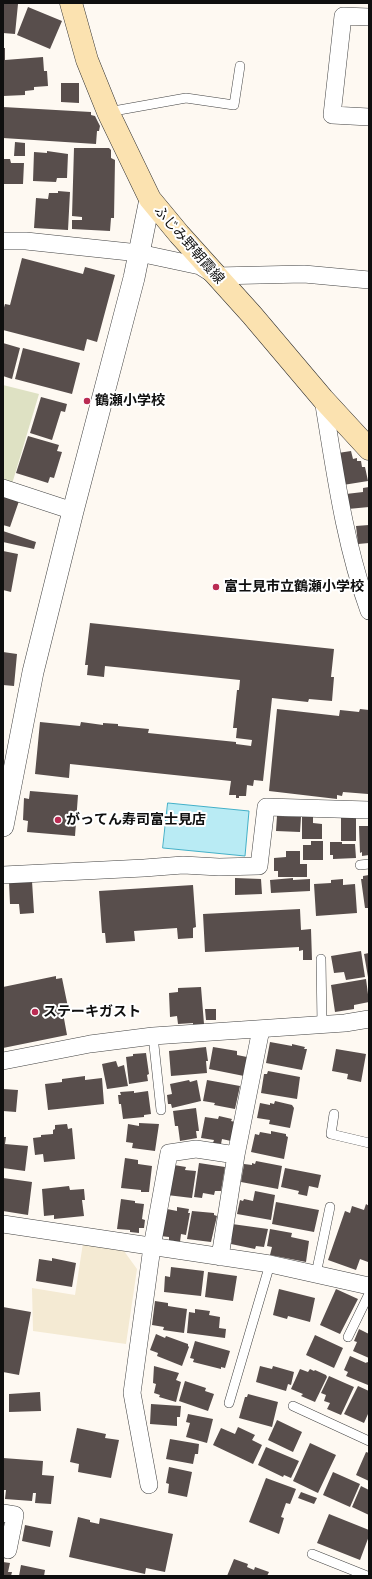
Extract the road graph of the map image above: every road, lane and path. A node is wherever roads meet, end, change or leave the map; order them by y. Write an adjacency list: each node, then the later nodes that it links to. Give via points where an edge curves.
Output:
1 (72, 3): 4 (main road, ふじみ野朝霞線, via 87,60)
2 (369, 17): 5 (street, via 343,16 332,115)
3 (240, 66): 4 (lane, via 234,104 186,98)
4 (108, 112): 6 (main road, ふじみ野朝霞線)
5 (369, 117)
6 (150, 199): 8 (street); 9 (main road, ふじみ野朝霞線)
7 (3, 241): 8 (street, via 26,241)
8 (139, 253): 9 (street, via 200,266); 14 (street)
9 (216, 276): 10 (street, via 304,274); 11 (main road, ふじみ野朝霞線)
10 (369, 280)
11 (323, 399): 12 (main road, ふじみ野朝霞線); 15 (street, via 346,535)
12 (369, 449)
13 (3, 488): 14 (street)
14 (73, 511): 17 (street, via 33,672)
15 (369, 611)
16 (369, 810): 18 (street, via 266,807 259,866 183,865)
17 (3, 826)
18 (3, 875)
19 (321, 959): 21 (lane)
20 (369, 1019): 21 (street)
21 (322, 1025): 22 (street)
22 (261, 1029): 23 (street); 28 (street)
23 (153, 1036): 24 (street, via 90,1044); 25 (lane)
24 (3, 1062)
25 (161, 1110)
26 (334, 1114): 27 (lane, via 331,1134)
27 (369, 1143)
28 (236, 1155): 31 (street, via 196,1149 169,1153); 32 (street)
29 (330, 1207): 34 (lane)
30 (3, 1224): 31 (street)
31 (152, 1247): 32 (street); 41 (street, via 132,1393)
32 (220, 1257): 33 (street)
33 (270, 1264): 34 (street); 38 (lane)
34 (316, 1274): 35 (street)
35 (369, 1286)
36 (369, 1294): 37 (lane)
37 (348, 1336)
38 (229, 1403)
39 (293, 1406): 40 (lane)
40 (369, 1441)
41 (149, 1485)
42 (3, 1513): 43 (street, via 15,1515)
43 (8, 1550)
44 (312, 1554): 45 (lane)
45 (367, 1576)

